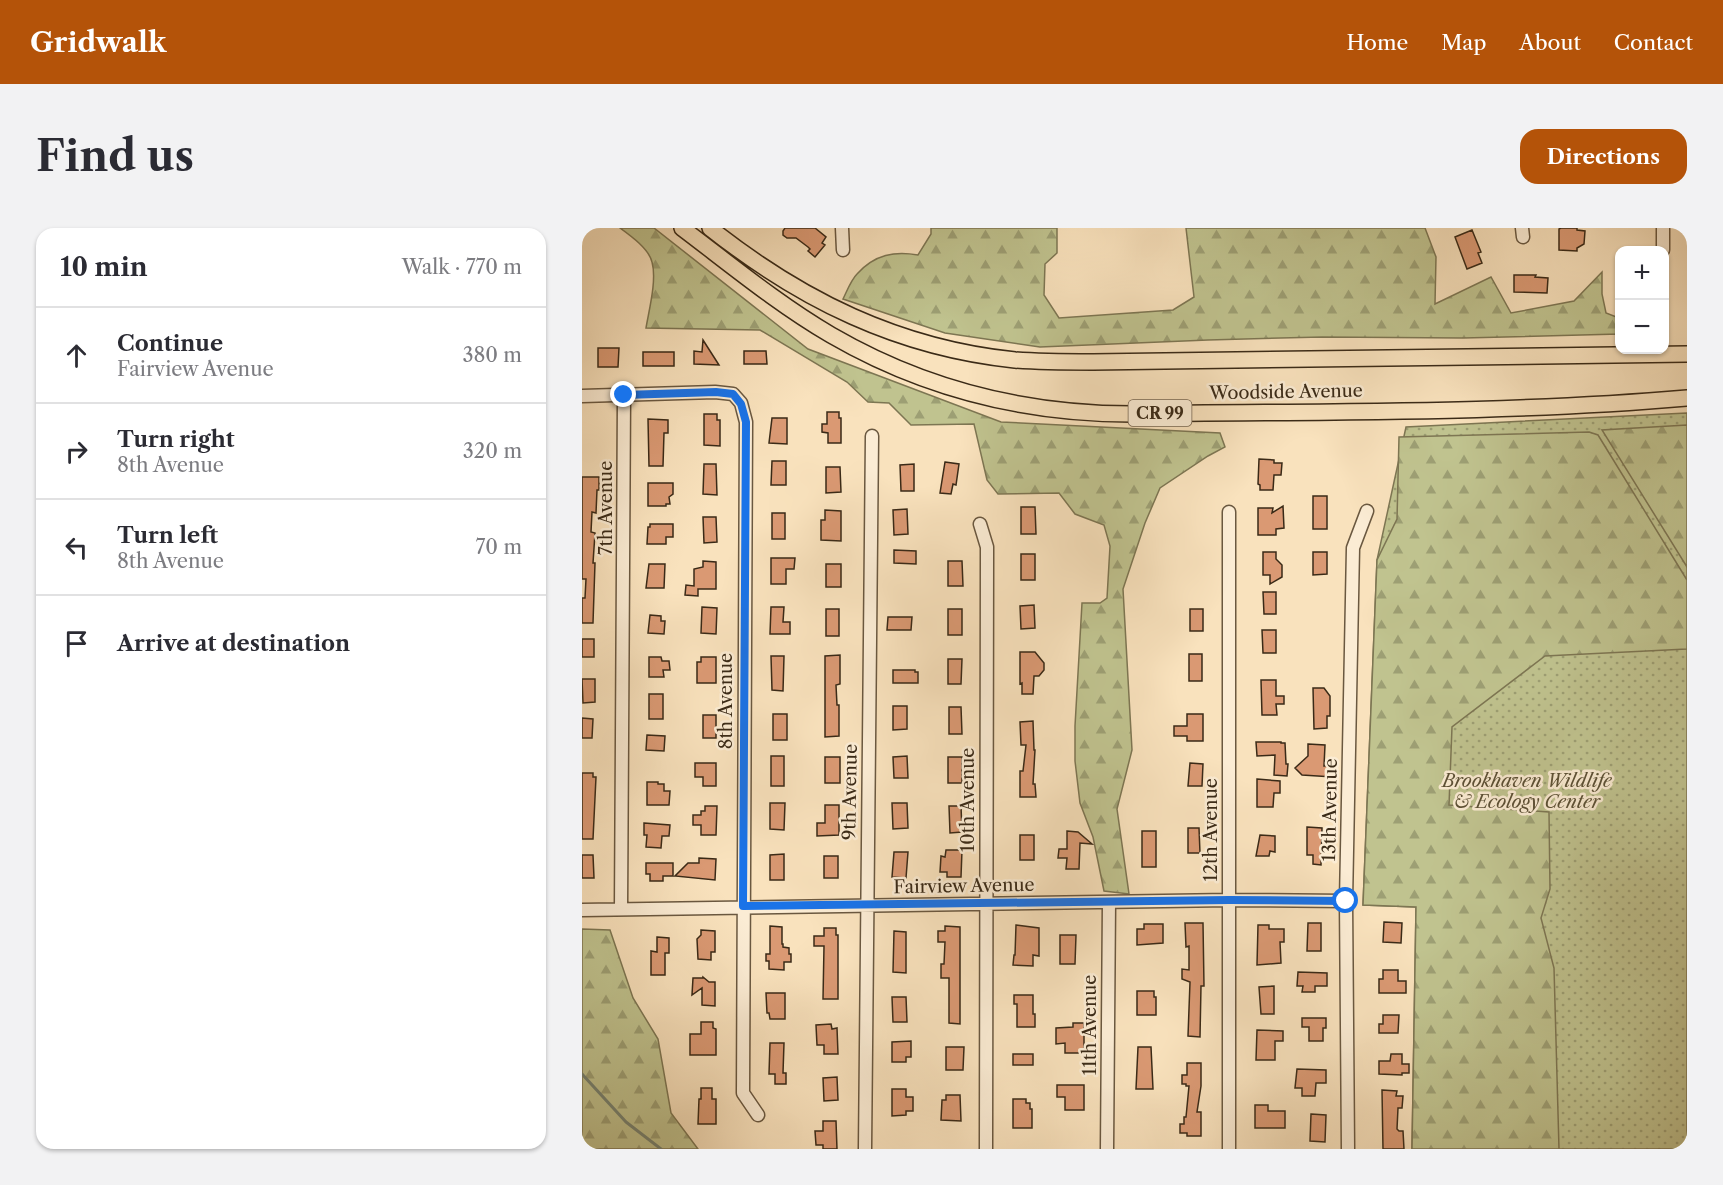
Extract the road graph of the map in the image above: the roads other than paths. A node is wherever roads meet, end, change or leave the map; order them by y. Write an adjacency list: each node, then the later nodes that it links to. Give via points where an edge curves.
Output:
1 (682, 228): 10 (main road, Woodside Avenue / CR 99, via 797,314 865,353 900,370 974,395 1053,411 1132,414 1502,408)
2 (710, 228): 7 (main road, Woodside Avenue, via 763,268 832,308 938,346 1015,360)
3 (842, 228): 6 (street)
4 (1663, 228): 5 (street)
5 (1663, 246)
6 (843, 250)
7 (1687, 354)
8 (624, 395): 9 (street); 20 (street, 8th Avenue, via 733,394 741,404 746,422); 21 (street, 7th Avenue)
9 (582, 396)
10 (1687, 398)
11 (872, 436): 19 (street, 9th Avenue)
12 (1367, 511): 16 (street, 13th Avenue, via 1353,548)
13 (1228, 512): 15 (street, 12th Avenue)
14 (980, 524): 18 (street, 10th Avenue, via 987,547)
15 (1229, 900): 16 (street, Fairview Avenue); 17 (street, Fairview Avenue); 27 (street, 12th Avenue)
16 (1346, 901): 28 (street, 13th Avenue)
17 (1109, 902): 18 (street, Fairview Avenue); 26 (street, 11th Avenue)
18 (987, 904): 19 (street, Fairview Avenue); 25 (street, 10th Avenue)
19 (867, 905): 20 (street, Fairview Avenue); 24 (street, 9th Avenue)
20 (743, 906): 21 (street, Fairview Avenue); 23 (street, 8th Avenue, via 743,1093)
21 (621, 909): 22 (street, Fairview Avenue)
22 (582, 910)
23 (758, 1116)
24 (865, 1149)
25 (986, 1149)
26 (1107, 1149)
27 (1229, 1149)
28 (1348, 1149)

